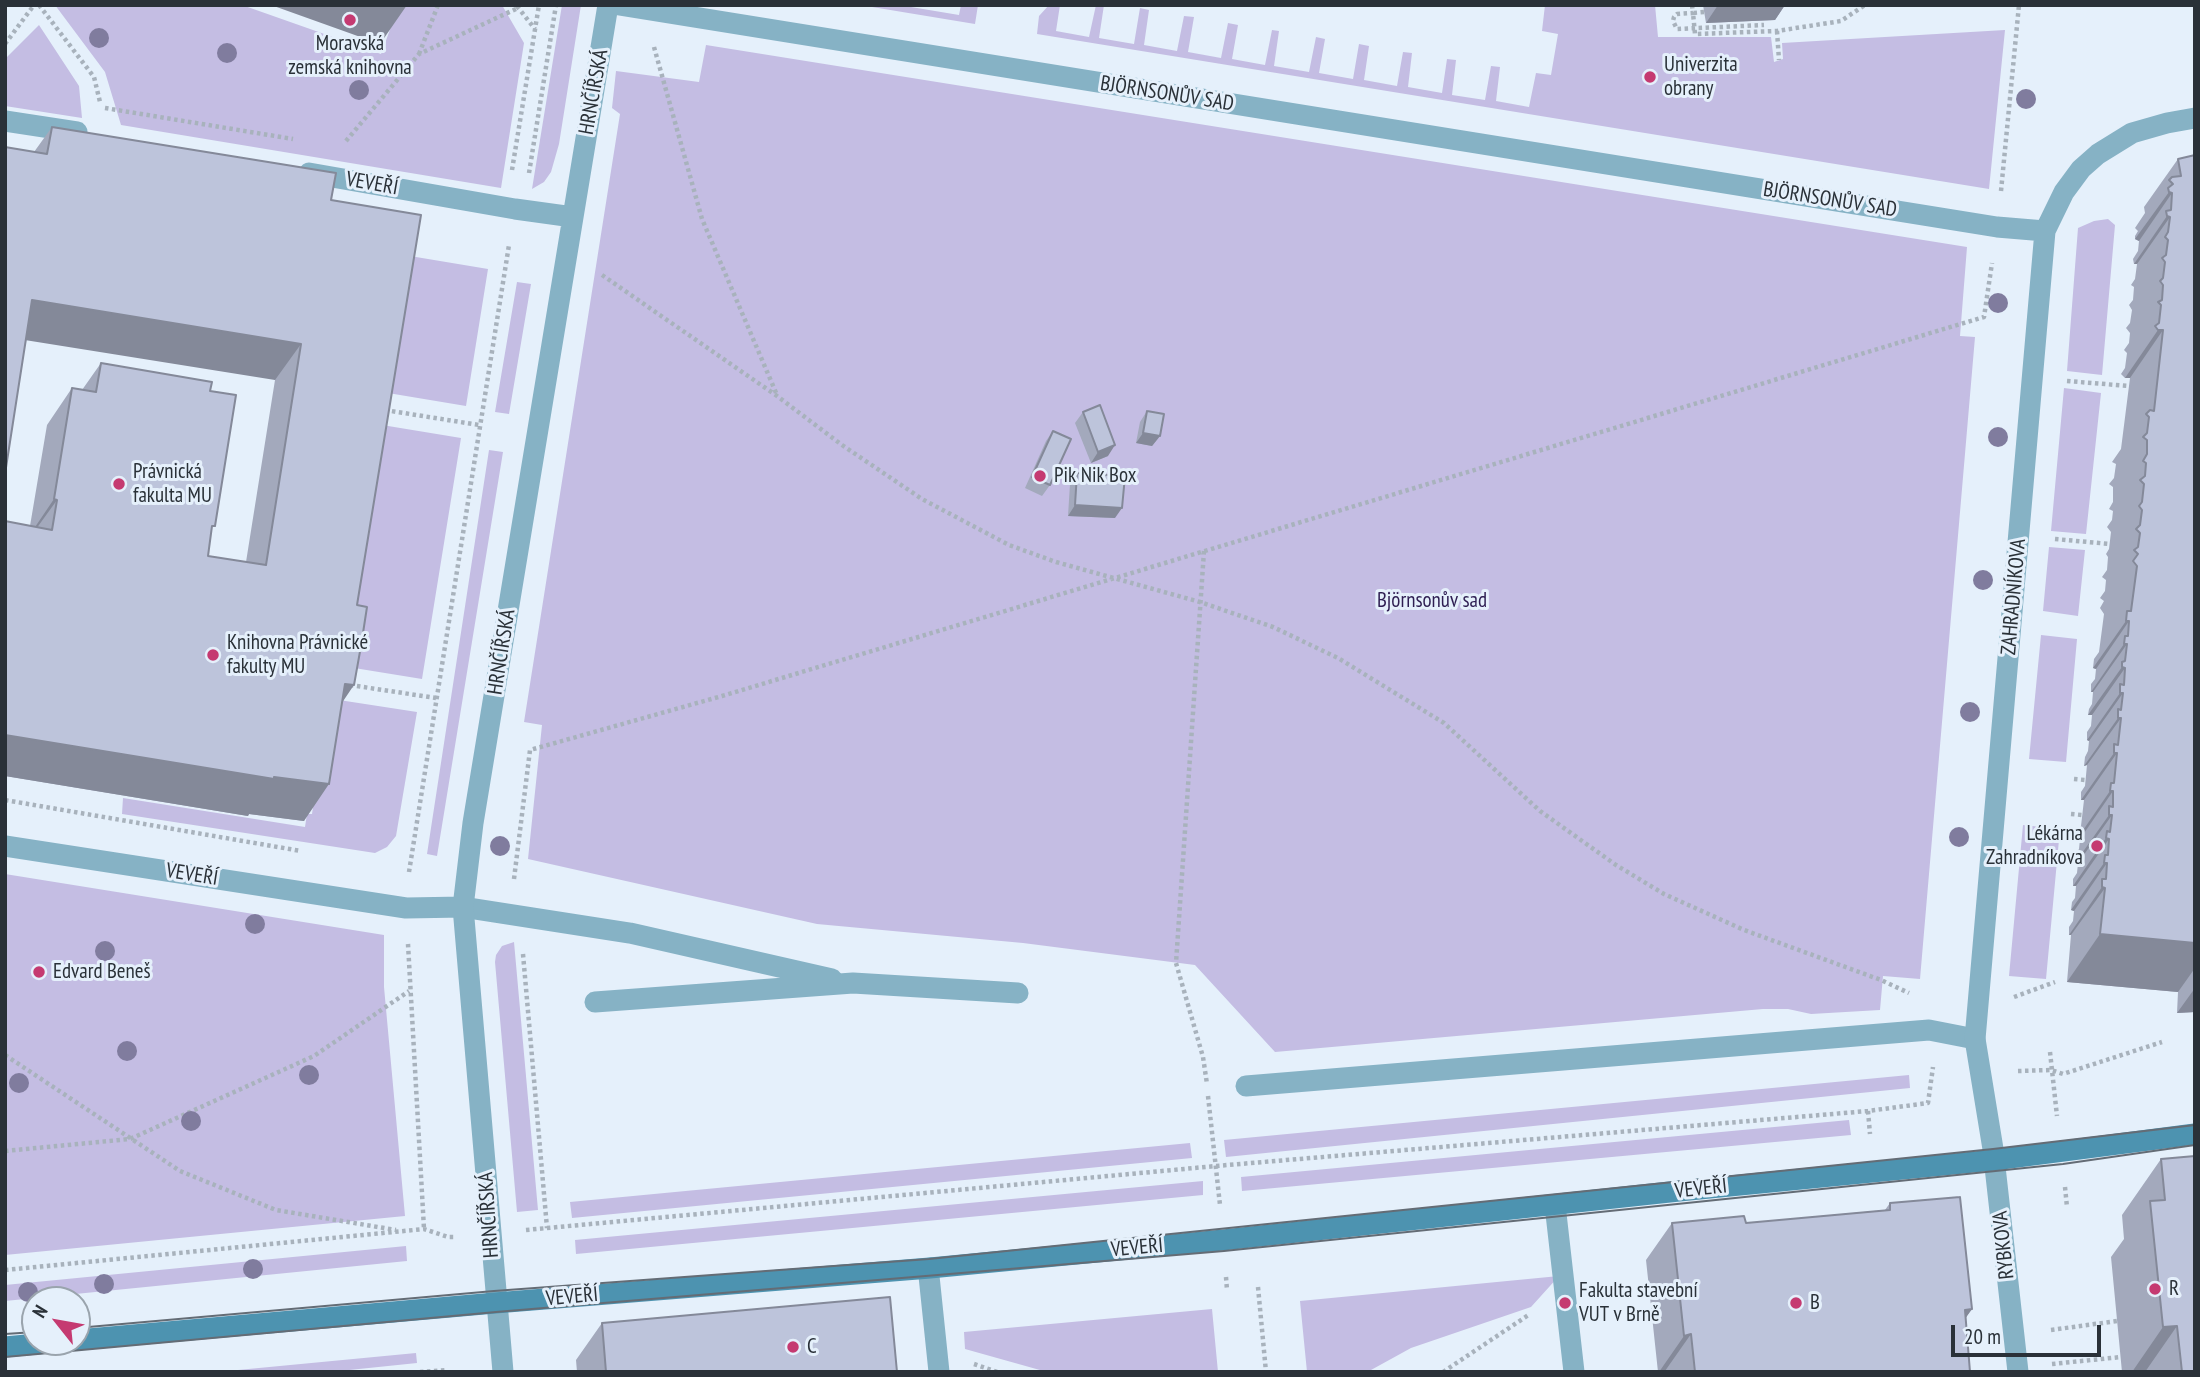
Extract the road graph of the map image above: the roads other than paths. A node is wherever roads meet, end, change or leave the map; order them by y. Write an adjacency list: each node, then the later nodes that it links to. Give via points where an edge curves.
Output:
1 (608, 5): 7 (street, HRNČÍŘSKÁ)
2 (619, 5): 8 (street, BJÖRNSONŮV SAD, via 1997,227)
3 (2195, 118): 8 (street, ZAHRADNÍKOVA, via 2132,133 2098,154 2075,176)
4 (5, 121): 5 (street)
5 (108, 137)
6 (284, 168): 7 (street, VEVEŘÍ)
7 (573, 217): 10 (street, HRNČÍŘSKÁ)
8 (2045, 231): 14 (street, ZAHRADNÍKOVA)
9 (5, 846): 10 (street, VEVEŘÍ, via 406,908)
10 (463, 907): 11 (street, VEVEŘÍ, via 630,933); 20 (street, HRNČÍŘSKÁ)
11 (853, 983): 12 (street); 13 (street)
12 (1018, 993)
13 (595, 1002)
14 (1975, 1039): 15 (street, via 1937,1031); 17 (street, ZAHRADNÍKOVA)
15 (1246, 1086)
16 (2195, 1134): 17 (main road, VEVEŘÍ)
17 (1994, 1160): 18 (main road, VEVEŘÍ); 25 (street, RYBKOVA)
18 (1555, 1205): 19 (main road, VEVEŘÍ); 24 (street)
19 (930, 1268): 20 (main road, VEVEŘÍ); 23 (street)
20 (495, 1303): 21 (main road, VEVEŘÍ); 22 (street, HRNČÍŘSKÁ)
21 (91, 1339)
22 (503, 1372)
23 (939, 1372)
24 (1574, 1372)
25 (2018, 1372)

